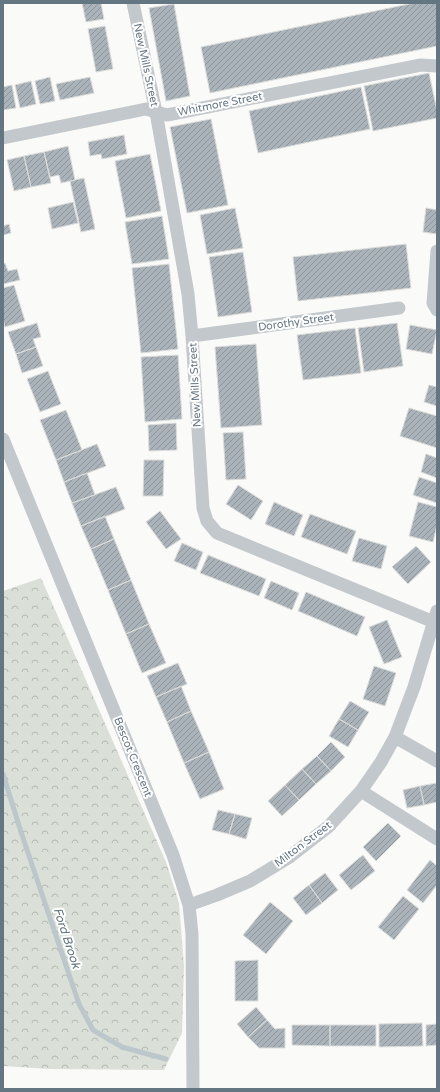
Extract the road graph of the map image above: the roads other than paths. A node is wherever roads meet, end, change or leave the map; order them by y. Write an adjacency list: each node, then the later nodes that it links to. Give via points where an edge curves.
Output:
1 (133, 3): 3 (street, New Mills Street)
2 (437, 66): 3 (street, Whitmore Street, via 421,65 167,114)
3 (156, 112): 4 (street, Whitmore Street, via 146,109); 8 (street, New Mills Street, via 188,294)
4 (3, 138)
5 (437, 251): 7 (street, via 433,303)
6 (399, 308): 8 (street, Dorothy Street)
7 (437, 310)
8 (192, 336): 10 (street, New Mills Street, via 203,508 207,521 217,533)
9 (3, 439): 15 (street, Bescot Crescent, via 173,855)
10 (435, 617): 11 (street, Milton Street, via 414,687)
11 (395, 737): 12 (street); 13 (street, Milton Street)
12 (437, 761)
13 (361, 790): 14 (street); 15 (street, Milton Street, via 328,827 288,858 250,881)
14 (437, 839)
15 (189, 905): 16 (street, Bescot Crescent, via 192,934)
16 (193, 1089)

